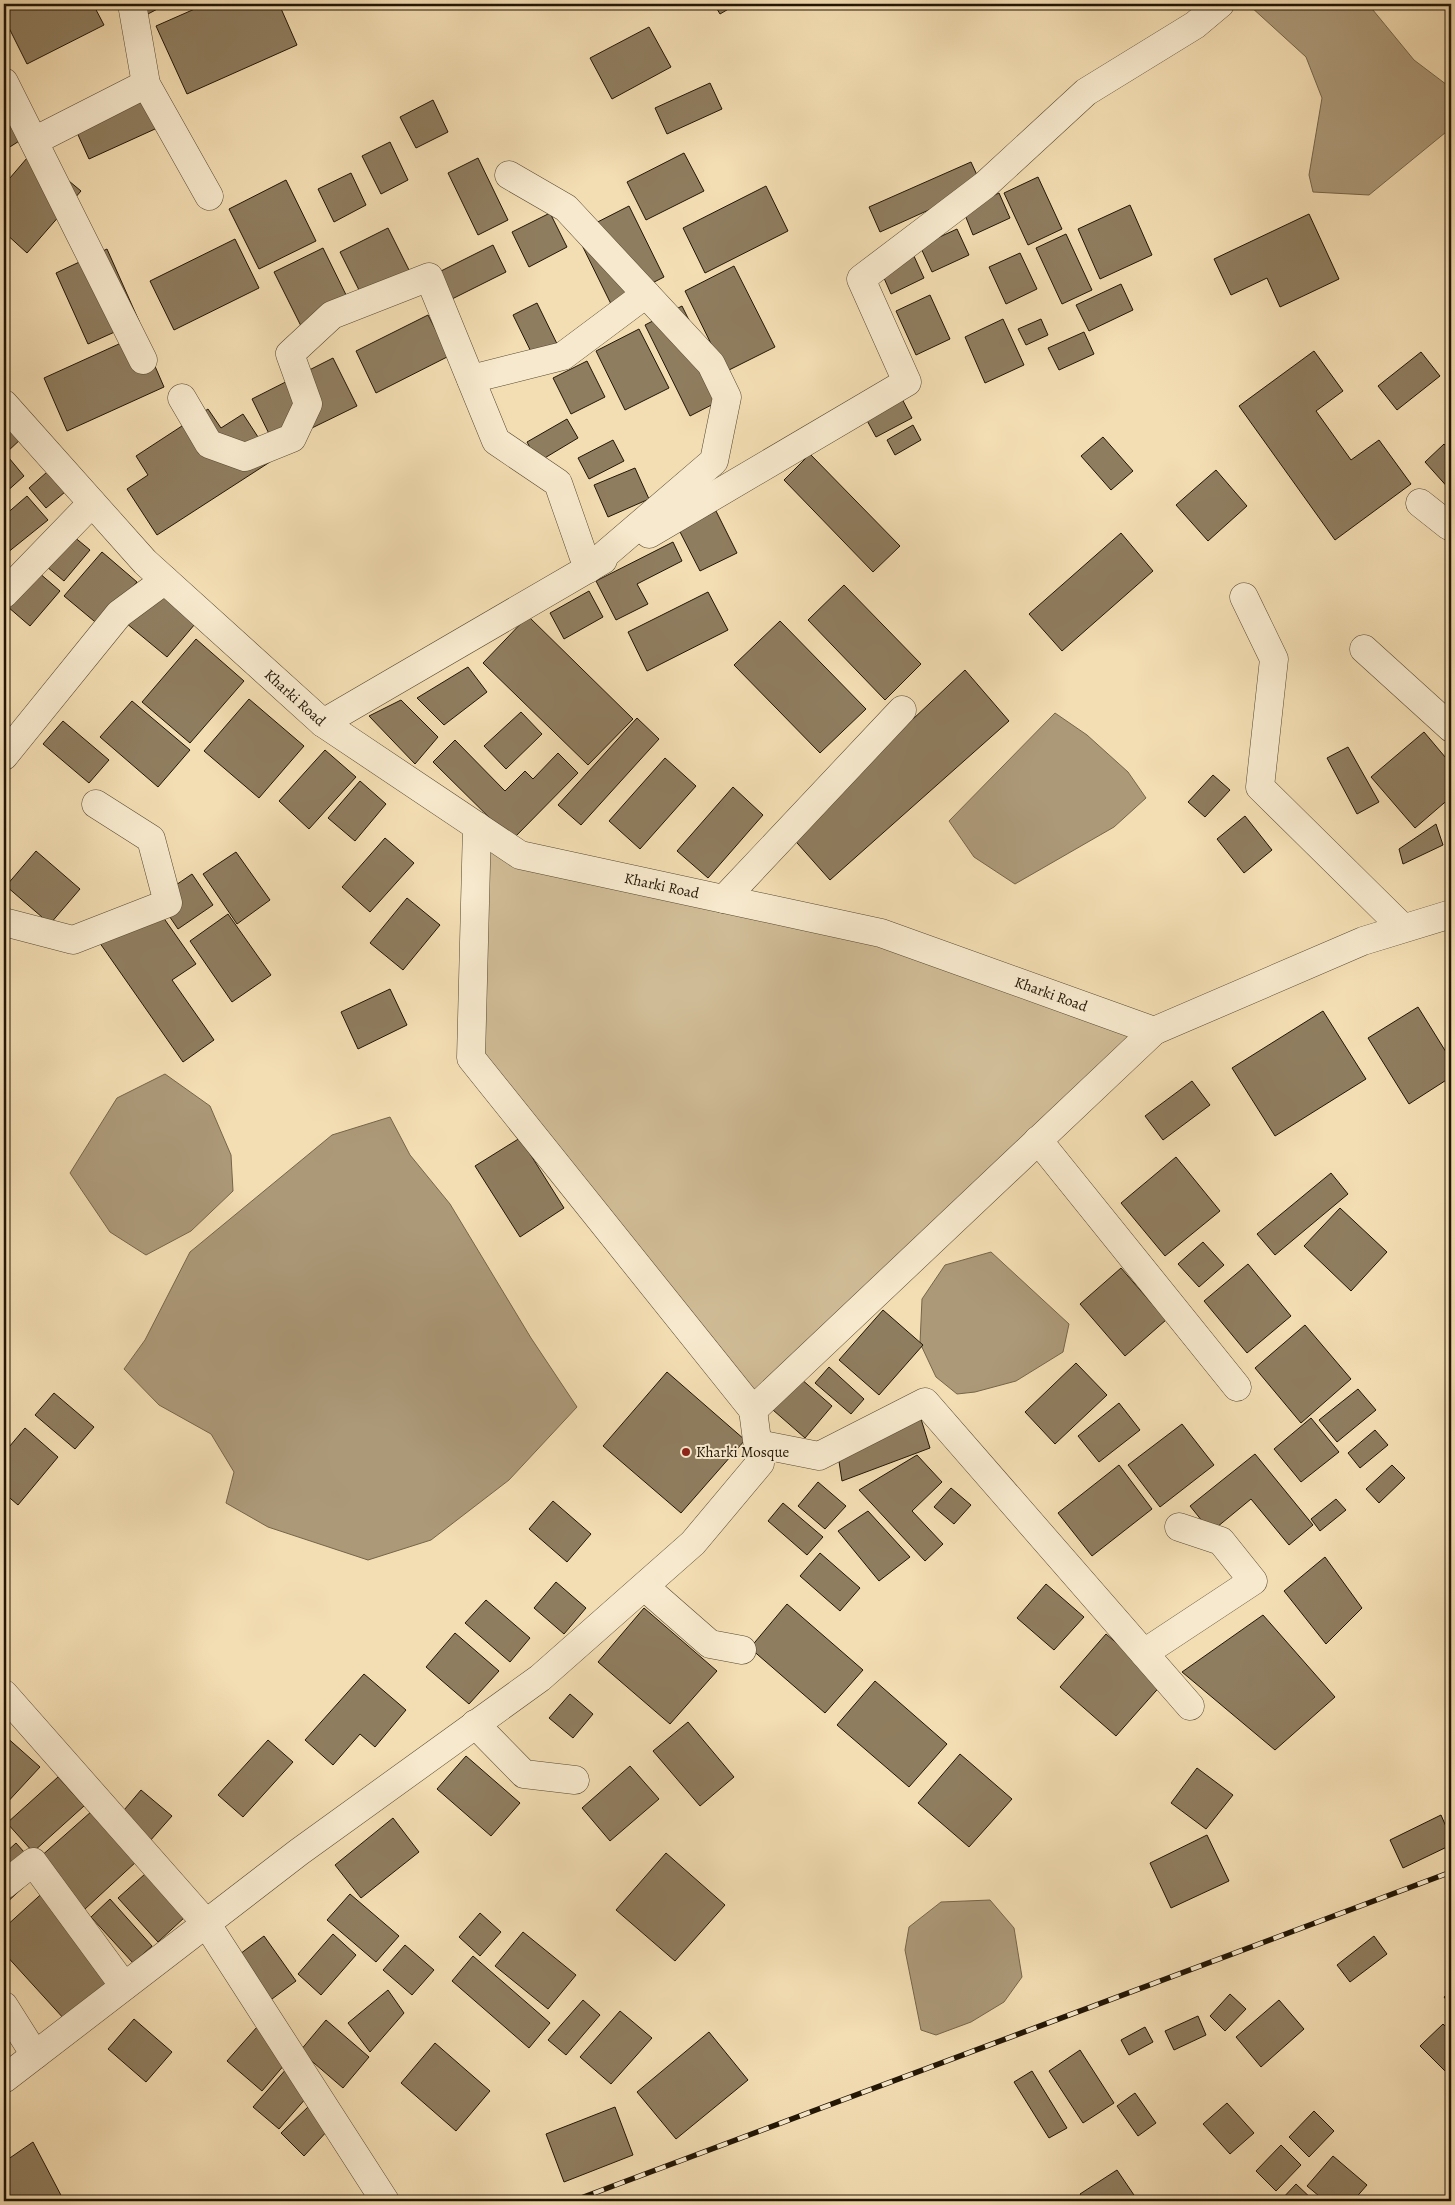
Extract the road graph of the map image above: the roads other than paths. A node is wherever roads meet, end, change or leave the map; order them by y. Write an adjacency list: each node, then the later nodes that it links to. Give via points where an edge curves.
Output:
1 (132, 4): 4 (street)
2 (1220, 4): 16 (street, via 1195,25 1086,92 985,185 861,279 907,382)
3 (4, 82): 5 (street)
4 (146, 84): 5 (street); 7 (street)
5 (34, 141): 9 (street)
6 (509, 174): 8 (street, via 566,208)
7 (209, 196)
8 (646, 294): 10 (street, via 563,356); 16 (street, via 711,364 727,397 714,461)
9 (143, 360)
10 (471, 379): 11 (street, via 429,277 332,315 290,354 308,404 292,438 245,457 209,444); 16 (street, via 496,441 558,483)
11 (182, 398)
12 (4, 404): 13 (street, Kharki Road)
13 (92, 503): 17 (street, Kharki Road); 18 (street)
14 (1420, 503): 15 (street, via 1449,526)
15 (1451, 524)
16 (588, 569): 22 (street)
17 (165, 580): 22 (street, Kharki Road); 24 (street, via 119,614)
18 (4, 594)
19 (1244, 597): 30 (street, via 1274,659 1260,787)
20 (1364, 649): 23 (street)
21 (902, 710): 27 (street)
22 (323, 723): 26 (street, Kharki Road)
23 (1451, 728)
24 (4, 756)
25 (96, 804): 29 (street, via 151,839 168,902 73,940)
26 (477, 826): 27 (street, Kharki Road, via 520,855); 34 (street, via 471,1058)
27 (724, 900): 31 (street, Kharki Road, via 881,933)
28 (1451, 914): 30 (street)
29 (4, 922)
30 (1402, 928): 31 (street, via 1363,941)
31 (1154, 1031): 32 (street)
32 (1038, 1140): 33 (street); 34 (street)
33 (1237, 1387)
34 (753, 1410): 35 (street)
35 (758, 1444): 39 (street, via 819,1456 925,1402); 42 (street, via 760,1463 693,1543 540,1678)
36 (1179, 1527): 39 (street, via 1221,1541 1253,1581)
37 (654, 1595): 38 (street, via 710,1644)
38 (742, 1650)
39 (1144, 1653): 41 (street)
40 (4, 1694): 45 (street)
41 (1190, 1706)
42 (476, 1724): 43 (street, via 524,1774); 45 (street)
43 (575, 1780)
44 (4, 1885): 46 (street, via 33,1862)
45 (206, 1924): 46 (street); 50 (street)
46 (124, 1986): 48 (street)
47 (4, 2006): 48 (street)
48 (35, 2055): 49 (street)
49 (4, 2079)
50 (386, 2201)

